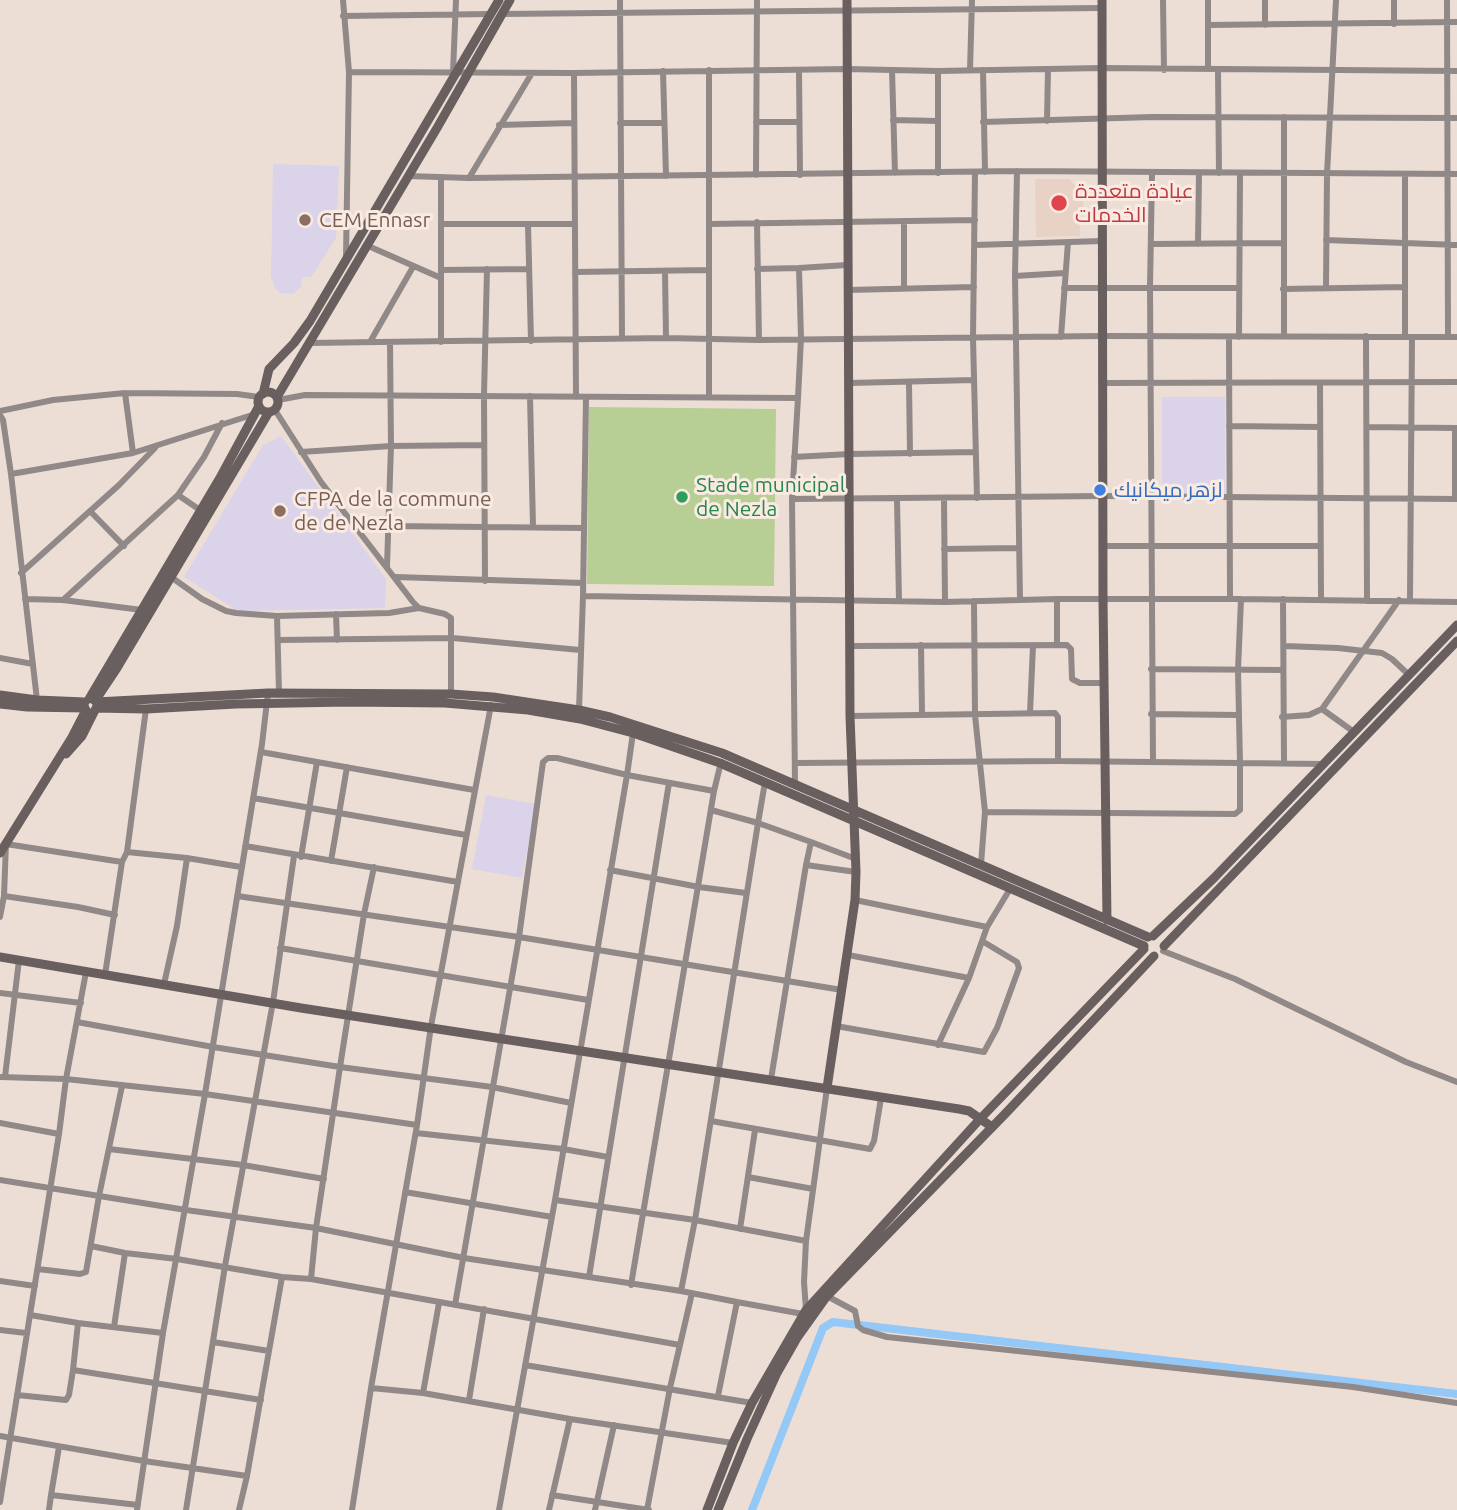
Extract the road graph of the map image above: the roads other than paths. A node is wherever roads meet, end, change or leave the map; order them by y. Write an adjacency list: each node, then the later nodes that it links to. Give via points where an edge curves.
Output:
1 (342, 0): 23 (street)
2 (456, 0): 21 (street)
3 (499, 0): 19 (street)
4 (510, 0): 22 (street)
5 (620, 0): 20 (street)
6 (757, 0): 17 (street)
7 (847, 0): 18 (street)
8 (972, 0): 16 (street)
9 (1163, 0): 33 (street)
10 (1208, 0): 28 (street)
11 (1265, 0): 29 (street)
12 (1336, 0): 26 (street)
13 (1394, 0): 27 (street)
14 (1447, 0): 24 (street)
15 (1102, 4): 16 (street); 30 (street)
16 (972, 9): 18 (street); 39 (street)
17 (757, 11): 18 (street); 20 (street); 36 (street)
18 (847, 11): 31 (street)
19 (491, 13): 21 (street); 48 (street)
20 (620, 13): 22 (street); 50 (street)
21 (456, 14): 23 (street); 48 (street)
22 (502, 14): 49 (street)
23 (343, 16): 47 (street)
24 (1448, 23): 25 (street); 27 (street); 45 (street)
25 (1457, 23)
26 (1335, 24): 27 (street); 29 (street); 44 (street)
27 (1394, 24)
28 (1208, 25): 29 (street); 34 (street)
29 (1265, 25)
30 (1102, 68): 32 (street); 33 (street); 58 (street)
31 (847, 69): 37 (street); 38 (street); 79 (street)
32 (1048, 69): 40 (street); 61 (street)
33 (1164, 69): 34 (street)
34 (1208, 69): 41 (street)
35 (709, 70): 36 (street); 42 (street); 90 (street)
36 (756, 70): 37 (street); 62 (street)
37 (799, 70): 63 (street)
38 (892, 70): 43 (street); 59 (street)
39 (970, 70): 40 (street); 43 (street)
40 (982, 70): 64 (street)
41 (1218, 70): 44 (street); 56 (street)
42 (663, 71): 50 (street); 67 (street)
43 (938, 71): 60 (street)
44 (1334, 71): 45 (street); 54 (street)
45 (1447, 71): 46 (street); 55 (street)
46 (1457, 71)
47 (348, 72): 48 (street); 115 (street)
48 (455, 72): 49 (street); 115 (street)
49 (469, 72): 51 (street); 87 (street)
50 (620, 72): 52 (street); 66 (street)
51 (532, 73): 52 (street); 68 (street)
52 (574, 73): 65 (street)
53 (1284, 117): 54 (street); 56 (street); 78 (street)
54 (1332, 117): 55 (street); 81 (street)
55 (1447, 117): 57 (street); 83 (street)
56 (1219, 118): 58 (street); 76 (street)
57 (1457, 118)
58 (1102, 119): 61 (street); 72 (street)
59 (893, 120): 60 (street); 73 (street)
60 (938, 121): 74 (street)
61 (1047, 121): 64 (street)
62 (756, 122): 63 (street); 85 (street)
63 (799, 122): 86 (street)
64 (983, 122): 70 (street)
65 (573, 123): 68 (street); 88 (street)
66 (620, 123): 67 (street); 92 (street)
67 (664, 123): 89 (street)
68 (499, 125): 93 (street)
69 (975, 172): 70 (street); 74 (street); 94 (street)
70 (985, 172): 71 (street)
71 (1017, 172): 72 (street); 107 (street)
72 (1103, 172): 80 (street); 103 (street)
73 (895, 173): 74 (street); 79 (street)
74 (938, 173)
75 (1199, 173): 76 (street); 80 (street); 109 (street)
76 (1219, 173): 77 (street)
77 (1240, 173): 78 (street); 110 (street)
78 (1283, 173): 81 (street); 105 (street)
79 (847, 174): 86 (street); 97 (street)
80 (1152, 174): 108 (street)
81 (1327, 174): 82 (street); 102 (street)
82 (1405, 174): 83 (street); 106 (street)
83 (1448, 174): 84 (street); 113 (street)
84 (1457, 174)
85 (756, 175): 86 (street); 90 (street)
86 (800, 175)
87 (408, 176): 91 (street); 111 (street)
88 (573, 176): 92 (street); 93 (street); 100 (street)
89 (666, 176): 90 (street); 92 (street)
90 (707, 176): 101 (street)
91 (441, 177): 93 (street); 98 (street)
92 (620, 177): 125 (street)
93 (469, 178)
94 (975, 220): 95 (street); 112 (street)
95 (904, 221): 97 (street); 132 (street)
96 (757, 222): 97 (street); 101 (street); 121 (street)
97 (847, 223): 116 (street)
98 (441, 224): 99 (street); 127 (street)
99 (528, 224): 100 (street); 120 (street)
100 (574, 224): 124 (street)
101 (709, 224): 122 (street)
102 (1326, 240): 106 (street); 136 (street)
103 (1102, 241): 104 (street); 130 (street)
104 (1068, 242): 107 (street); 126 (street)
105 (1283, 243): 110 (street); 137 (street)
106 (1405, 243): 113 (street); 131 (street)
107 (1015, 244): 112 (street); 128 (street)
108 (1151, 244): 109 (street); 134 (street)
109 (1198, 244): 110 (street)
110 (1240, 244): 135 (street)
111 (366, 245): 117 (street); 163 (street)
112 (975, 245): 129 (street)
113 (1448, 245): 114 (street); 148 (street)
114 (1457, 245)
115 (346, 262): 183 (street, via 302,334 269,369)
116 (847, 265): 118 (street); 138 (street)
117 (413, 267): 127 (street); 159 (street)
118 (799, 268): 121 (street); 152 (street)
119 (487, 269): 120 (street); 127 (street); 162 (street)
120 (529, 269): 158 (street)
121 (757, 269): 157 (street)
122 (709, 270): 123 (street); 155 (street)
123 (665, 271): 125 (street); 151 (street)
124 (575, 272): 125 (street); 156 (street)
125 (621, 272): 150 (street)
126 (1065, 273): 128 (street); 133 (street)
127 (441, 274): 161 (street)
128 (1015, 276): 142 (street)
129 (974, 287): 132 (street); 154 (street)
130 (1102, 287): 133 (street); 134 (street); 139 (street)
131 (1405, 287): 136 (street); 147 (street)
132 (904, 288): 138 (street)
133 (1064, 288): 143 (street)
134 (1150, 288): 135 (street); 144 (street)
135 (1240, 288): 146 (street)
136 (1326, 288): 137 (street)
137 (1283, 289): 140 (street)
138 (848, 290): 153 (street)
139 (1102, 336): 143 (street); 144 (street); 168 (street)
140 (1284, 336): 141 (street); 146 (street)
141 (1366, 336): 147 (street); 170 (street)
142 (1016, 337): 143 (street); 154 (street); 205 (street)
143 (1060, 337)
144 (1151, 337): 145 (street); 172 (street)
145 (1229, 337): 146 (street); 173 (street)
146 (1239, 337)
147 (1408, 337): 148 (street); 171 (street)
148 (1448, 337): 149 (street)
149 (1457, 337)
150 (622, 338): 151 (street); 156 (street)
151 (666, 338): 155 (street)
152 (801, 338): 153 (street); 157 (street); 182 (street)
153 (849, 338): 154 (street); 167 (street)
154 (973, 338): 164 (street)
155 (709, 339): 157 (street); 180 (street)
156 (576, 340): 158 (street); 178 (street)
157 (759, 340)
158 (531, 341): 162 (street)
159 (370, 342): 160 (street); 163 (street)
160 (390, 342): 161 (street); 175 (street)
161 (441, 342): 162 (street)
162 (486, 342): 176 (street)
163 (308, 343): 181 (street)
164 (974, 380): 165 (street); 196 (street)
165 (909, 382): 167 (street); 199 (street)
166 (1457, 382): 171 (street)
167 (849, 383): 198 (street)
168 (1103, 383): 172 (street); 203 (street)
169 (1320, 383): 170 (street); 173 (street); 188 (street)
170 (1367, 383): 171 (street); 189 (street)
171 (1411, 383): 190 (street)
172 (1151, 384): 173 (street); 206 (street)
173 (1229, 384): 187 (street)
174 (125, 393): 183 (street, via 237,394); 185 (street, via 53,400); 197 (street)
175 (391, 395): 176 (street); 181 (street); 193 (street)
176 (484, 396): 177 (street); 192 (street)
177 (530, 396): 178 (street); 220 (street)
178 (576, 397): 179 (street)
179 (586, 397): 180 (street); 221 (street)
180 (709, 397): 182 (street)
181 (277, 398): 183 (street, via 272,393); 184 (street)
182 (798, 398): 200 (street)
183 (259, 403): 184 (street, via 265,412); 186 (street); 216 (street)
184 (272, 411): 195 (street); 231 (street)
185 (3, 414): 201 (street)
186 (222, 423): 194 (street); 202 (street)
187 (1229, 426): 188 (street); 211 (street)
188 (1320, 427): 207 (street)
189 (1367, 427): 190 (street); 212 (street)
190 (1412, 428): 191 (street); 213 (street)
191 (1456, 428): 214 (street)
192 (484, 445): 193 (street); 219 (street)
193 (391, 446): 195 (street); 218 (street)
194 (156, 447): 197 (street); 217 (street)
195 (301, 452): 229 (street)
196 (975, 452): 199 (street); 204 (street)
197 (134, 453): 201 (street)
198 (850, 454): 199 (street); 200 (street); 215 (street)
199 (910, 454)
200 (794, 457): 208 (street)
201 (11, 474): 230 (street)
202 (178, 495): 216 (street); 222 (street)
203 (1104, 496): 205 (street); 206 (street); 224 (street)
204 (977, 498): 205 (street); 210 (street)
205 (1018, 498): 227 (street)
206 (1151, 498): 211 (street); 225 (street)
207 (1319, 498): 211 (street); 212 (street); 223 (street)
208 (792, 499): 215 (street); 245 (street)
209 (897, 499): 210 (street); 215 (street); 250 (street)
210 (944, 499): 228 (street)
211 (1228, 499): 226 (street)
212 (1368, 499): 213 (street); 253 (street)
213 (1412, 499): 214 (street); 249 (street)
214 (1456, 499)
215 (850, 500): 246 (street)
216 (200, 510): 256 (street)
217 (90, 511): 222 (street); 230 (street)
218 (388, 526): 219 (street); 229 (street)
219 (485, 527): 220 (street); 233 (street)
220 (533, 527): 221 (street)
221 (583, 528): 234 (street)
222 (124, 546): 244 (street)
223 (1320, 546): 226 (street); 243 (street)
224 (1103, 547): 225 (street); 240 (street)
225 (1150, 547): 226 (street); 241 (street)
226 (1229, 547): 237 (street)
227 (1019, 548): 228 (street); 247 (street)
228 (944, 549): 251 (street)
229 (387, 566): 232 (street)
230 (21, 573): 239 (street)
231 (171, 577): 258 (street, via 226,611); 286 (street)
232 (396, 577): 233 (street); 255 (street)
233 (485, 581): 234 (street)
234 (583, 583): 235 (street)
235 (583, 596): 245 (street); 270 (street)
236 (1057, 598): 240 (street); 247 (street); 266 (street)
237 (1230, 598): 238 (street); 241 (street)
238 (1241, 598): 242 (street); 275 (street)
239 (24, 599): 244 (street); 273 (street)
240 (1103, 599): 241 (street); 278 (street)
241 (1151, 599): 274 (street)
242 (1283, 599): 243 (street); 269 (street)
243 (1321, 599): 253 (street)
244 (62, 600): 256 (street)
245 (793, 600): 246 (street); 307 (street)
246 (851, 600): 250 (street); 267 (street)
247 (1020, 600): 252 (street)
248 (1399, 600): 249 (street); 253 (street); 271 (street)
249 (1410, 600): 254 (street)
250 (899, 601): 251 (street)
251 (945, 601): 252 (street)
252 (974, 601): 265 (street)
253 (1367, 601)
254 (1457, 602)
255 (419, 608): 257 (street); 260 (street, via 449,615)
256 (142, 610): 286 (street)
257 (335, 614): 258 (street); 262 (street)
258 (277, 616): 261 (street)
259 (1457, 625): 277 (street)
260 (453, 638): 262 (street); 270 (street); 280 (street)
261 (278, 640): 262 (street); 279 (street)
262 (337, 640)
263 (1457, 641): 363 (street)
264 (921, 645): 265 (street); 267 (street); 291 (street)
265 (973, 645): 268 (street); 292 (street)
266 (1057, 645): 268 (street); 278 (street, via 1070,646 1071,675 1076,682)
267 (851, 646): 295 (street)
268 (1032, 646): 290 (street)
269 (1284, 646): 271 (street); 276 (street)
270 (580, 650): 289 (street)
271 (1364, 650): 277 (street, via 1387,655); 288 (street)
272 (0, 658): 273 (street)
273 (33, 664): 283 (street)
274 (1151, 669): 275 (street); 293 (street)
275 (1238, 670): 276 (street); 294 (street)
276 (1283, 670): 296 (street)
277 (1409, 675): 297 (street)
278 (1105, 683): 302 (street)
279 (279, 693): 280 (street); 282 (street)
280 (451, 694): 284 (street)
281 (0, 695): 283 (street)
282 (268, 698): 284 (street); 286 (street); 287 (street); 299 (street)
283 (37, 699): 286 (street)
284 (492, 701): 289 (street); 298 (street); 316 (street)
285 (0, 704): 286 (street, via 60,709)
286 (91, 705): 287 (street); 329 (street, via 82,736 55,765)
287 (146, 709): 331 (street)
288 (1322, 709): 296 (street, via 1309,715); 297 (street)
289 (579, 710): 300 (street)
290 (1030, 713): 292 (street); 301 (street, via 1057,715)
291 (922, 715): 292 (street); 295 (street)
292 (975, 715): 306 (street)
293 (1151, 715): 294 (street); 303 (street)
294 (1239, 715): 308 (street)
295 (850, 716): 305 (street)
296 (1282, 716): 309 (street)
297 (1354, 732): 310 (street)
298 (633, 733): 300 (street); 312 (street)
299 (261, 752): 304 (street); 318 (street)
300 (721, 758): 313 (street); 315 (street); 317 (street)
301 (1058, 761): 302 (street); 306 (street)
302 (1105, 761): 303 (street); 324 (street)
303 (1153, 761): 308 (street)
304 (317, 762): 311 (street); 319 (street)
305 (851, 762): 306 (street); 307 (street); 321 (street)
306 (979, 762): 323 (street)
307 (796, 763): 315 (street)
308 (1240, 763): 309 (street); 324 (street, via 1237,813)
309 (1284, 763): 310 (street)
310 (1323, 764): 361 (street)
311 (347, 767): 316 (street); 322 (street)
312 (626, 775): 314 (street); 342 (street); 359 (street, via 557,758 543,762)
313 (765, 782): 325 (street); 326 (street)
314 (669, 783): 317 (street); 344 (street)
315 (795, 785): 321 (street)
316 (474, 790): 327 (street)
317 (714, 790): 320 (street)
318 (253, 798): 319 (street); 330 (street)
319 (309, 806): 322 (street); 333 (street)
320 (711, 810): 326 (street); 346 (street)
321 (854, 810): 325 (street); 338 (street)
322 (340, 812): 327 (street); 336 (street)
323 (985, 812): 324 (street); 338 (street)
324 (1106, 814): 356 (street)
325 (855, 822): 335 (street); 347 (street)
326 (758, 823): 328 (street); 348 (street)
327 (466, 835): 345 (street)
328 (811, 842): 335 (street); 339 (street)
329 (6, 844): 332 (street); 337 (street); 349 (street)
330 (245, 846): 333 (street); 340 (street)
331 (127, 852): 334 (street); 337 (street)
332 (0, 853)
333 (298, 856): 336 (street); 352 (street)
334 (187, 858): 340 (street); 378 (street)
335 (856, 859): 343 (street)
336 (331, 861): 341 (street)
337 (122, 862): 354 (street)
338 (981, 864): 356 (street)
339 (806, 865): 343 (street); 377 (street)
340 (242, 867): 350 (street)
341 (374, 867): 345 (street); 353 (street)
342 (610, 870): 344 (street); 364 (street)
343 (856, 872): 351 (street)
344 (654, 878): 346 (street); 368 (street)
345 (458, 882): 357 (street)
346 (699, 887): 348 (street); 371 (street)
347 (1010, 889): 358 (street); 361 (street)
348 (746, 893): 374 (street)
349 (4, 896): 354 (street); 355 (street)
350 (237, 896): 352 (street); 382 (street)
351 (855, 900): 358 (street); 365 (street)
352 (286, 902): 353 (street); 362 (street)
353 (364, 914): 357 (street); 370 (street)
354 (115, 915): 375 (street)
355 (0, 917)
356 (1107, 920): 361 (street)
357 (449, 927): 359 (street); 373 (street)
358 (987, 927): 360 (street)
359 (519, 937): 364 (street); 379 (street)
360 (982, 941): 376 (street); 392 (street, via 1018,965 997,1028 984,1052)
361 (1147, 942): 363 (street, via 1162,940); 366 (street, via 1148,954); 412 (street)
362 (280, 948): 370 (street); 385 (street)
363 (1164, 949): 366 (street); 404 (street)
364 (596, 950): 368 (street); 384 (street)
365 (848, 955): 376 (street); 380 (street)
366 (1154, 956): 415 (street)
367 (0, 957): 369 (street)
368 (642, 957): 371 (street); 396 (street)
369 (19, 960): 372 (street); 383 (street)
370 (357, 961): 373 (street); 387 (street)
371 (686, 964): 374 (street); 397 (street)
372 (86, 972): 375 (street); 386 (street)
373 (440, 974): 379 (street); 389 (street)
374 (733, 974): 377 (street); 399 (street)
375 (105, 975): 378 (street)
376 (969, 978): 392 (street)
377 (789, 981): 380 (street); 403 (street)
378 (164, 984): 382 (street)
379 (511, 986): 384 (street); 391 (street)
380 (842, 990): 390 (street)
381 (0, 993): 383 (street)
382 (220, 994): 385 (street); 393 (street)
383 (15, 995): 386 (street); 400 (street)
384 (588, 1000): 394 (street)
385 (273, 1002): 387 (street); 395 (street)
386 (81, 1003): 388 (street)
387 (349, 1014): 389 (street); 398 (street)
388 (77, 1022): 393 (street); 402 (street)
389 (431, 1026): 391 (street); 401 (street)
390 (836, 1026): 392 (street); 407 (street)
391 (501, 1037): 394 (street); 406 (street)
392 (938, 1045)
393 (213, 1047): 395 (street); 408 (street)
394 (580, 1050): 396 (street); 411 (street)
395 (263, 1055): 398 (street); 410 (street)
396 (625, 1058): 397 (street); 427 (street)
397 (669, 1064): 399 (street); 441 (street)
398 (340, 1067): 401 (street); 414 (street)
399 (718, 1070): 403 (street); 417 (street)
400 (2, 1077): 402 (street)
401 (424, 1078): 406 (street); 420 (street)
402 (66, 1079): 405 (street); 422 (street)
403 (771, 1079): 407 (street)
404 (1457, 1082)
405 (122, 1086): 408 (street); 425 (street)
406 (492, 1087): 411 (street); 424 (street)
407 (827, 1088): 409 (street); 423 (street)
408 (205, 1094): 410 (street); 428 (street)
409 (881, 1098): 413 (street); 423 (street, via 870,1149)
410 (254, 1102): 414 (street); 429 (street)
411 (571, 1102): 426 (street)
412 (992, 1107): 413 (street); 415 (street); 416 (street)
413 (969, 1111): 416 (street)
414 (333, 1114): 420 (street); 431 (street)
415 (1005, 1114): 419 (street)
416 (980, 1119): 419 (street); 465 (street)
417 (710, 1121): 421 (street); 444 (street)
418 (0, 1123): 422 (street)
419 (992, 1127): 465 (street)
420 (417, 1129): 424 (street); 435 (street)
421 (755, 1130): 423 (street); 430 (street)
422 (60, 1134): 433 (street)
423 (820, 1140): 434 (street)
424 (483, 1141): 426 (street); 438 (street)
425 (109, 1149): 428 (street); 436 (street)
426 (564, 1149): 427 (street); 437 (street)
427 (608, 1157): 439 (street)
428 (194, 1160): 429 (street); 440 (street)
429 (243, 1165): 431 (street); 442 (street)
430 (748, 1177): 434 (street); 446 (street)
431 (324, 1179): 445 (street)
432 (0, 1180): 433 (street)
433 (51, 1188): 436 (street); 454 (street)
434 (813, 1189): 447 (street)
435 (405, 1192): 438 (street); 448 (street)
436 (99, 1196): 440 (street); 449 (street)
437 (555, 1200): 439 (street); 443 (street)
438 (474, 1203): 443 (street); 451 (street)
439 (601, 1208): 441 (street); 457 (street)
440 (186, 1210): 442 (street); 452 (street)
441 (645, 1213): 444 (street); 460 (street)
442 (234, 1216): 445 (street); 453 (street)
443 (552, 1217): 455 (street)
444 (695, 1220): 446 (street); 462 (street)
445 (316, 1228): 448 (street); 458 (street)
446 (740, 1228): 447 (street)
447 (806, 1241): 470 (street)
448 (397, 1245): 451 (street); 464 (street)
449 (91, 1246): 450 (street); 454 (street, via 83,1274)
450 (125, 1253): 452 (street); 474 (street)
451 (464, 1258): 455 (street); 468 (street)
452 (177, 1259): 453 (street); 476 (street)
453 (225, 1266): 456 (street); 478 (street)
454 (38, 1269): 461 (street)
455 (541, 1271): 457 (street); 472 (street)
456 (282, 1277): 458 (street); 480 (street)
457 (589, 1277): 460 (street)
458 (311, 1279): 464 (street)
459 (0, 1281): 461 (street)
460 (631, 1284): 462 (street)
461 (35, 1286): 471 (street)
462 (681, 1291): 463 (street)
463 (692, 1293): 466 (street); 479 (street)
464 (388, 1294): 467 (street); 484 (street)
465 (824, 1294): 470 (street); 492 (street, via 853,1309 863,1330 887,1337); 519 (street, via 777,1373)
466 (737, 1302): 470 (street); 489 (street)
467 (439, 1303): 468 (street); 487 (street)
468 (455, 1305): 469 (street)
469 (484, 1309): 472 (street); 491 (street)
470 (804, 1312): 493 (street)
471 (30, 1315): 473 (street); 477 (street)
472 (534, 1318): 479 (street); 481 (street)
473 (78, 1323): 474 (street); 482 (street)
474 (114, 1327): 476 (street)
475 (0, 1330): 477 (street)
476 (163, 1333): 483 (street)
477 (26, 1334): 488 (street)
478 (214, 1342): 480 (street); 486 (street)
479 (680, 1345): 485 (street)
480 (269, 1351): 490 (street)
481 (525, 1365): 485 (street); 494 (street)
482 (73, 1370): 483 (street); 488 (street, via 66,1400)
483 (156, 1383): 486 (street); 502 (street)
484 (371, 1388): 487 (street); 513 (street)
485 (670, 1388): 489 (street); 497 (street)
486 (206, 1391): 490 (street); 503 (street)
487 (423, 1393): 491 (street)
488 (17, 1395): 499 (street)
489 (718, 1396): 493 (street)
490 (261, 1400): 504 (street)
491 (469, 1400): 494 (street)
492 (1457, 1402)
493 (752, 1403): 500 (street)
494 (518, 1409): 495 (street); 514 (street)
495 (570, 1419): 496 (street); 506 (street)
496 (614, 1425): 497 (street); 508 (street)
497 (661, 1432): 500 (street); 517 (street)
498 (0, 1436): 499 (street)
499 (10, 1437): 501 (street); 507 (street)
500 (733, 1443): 518 (street)
501 (59, 1447): 502 (street); 505 (street)
502 (144, 1461): 503 (street); 509 (street)
503 (194, 1468): 504 (street); 511 (street)
504 (247, 1476): 512 (street)
505 (51, 1495): 509 (street); 510 (street)
506 (552, 1495): 508 (street); 515 (street)
507 (0, 1502)
508 (597, 1502): 516 (street); 517 (street)
509 (137, 1507)
510 (49, 1510)
511 (186, 1510)
512 (239, 1510)
513 (352, 1510)
514 (499, 1510)
515 (549, 1510)
516 (595, 1510)
517 (648, 1510)
518 (706, 1510)
519 (718, 1510)

